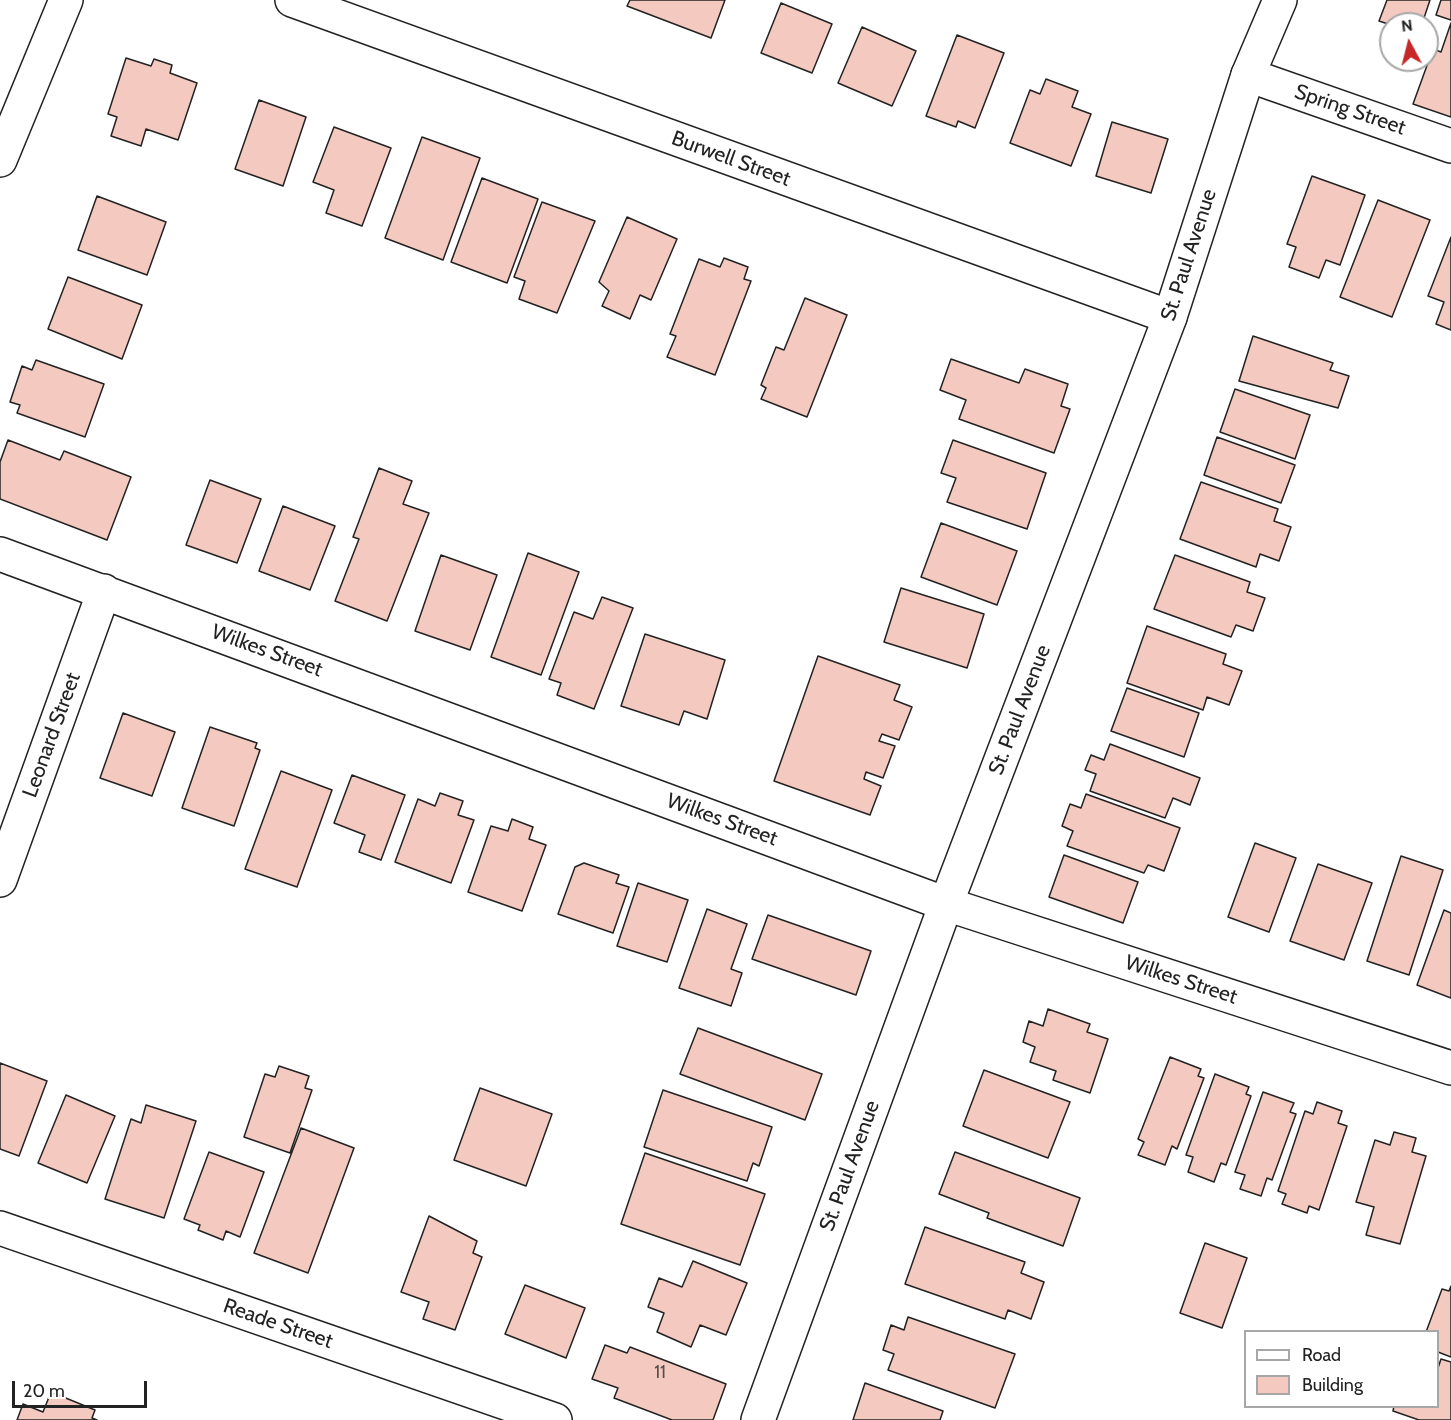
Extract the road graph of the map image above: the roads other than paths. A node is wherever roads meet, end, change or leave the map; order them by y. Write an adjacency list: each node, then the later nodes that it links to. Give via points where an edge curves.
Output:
1 (66, 0): 6 (street)
2 (292, 0): 7 (street, Burwell Street)
3 (1280, 0): 4 (street, St. Paul Avenue)
4 (1248, 75): 5 (street, Spring Street); 7 (street, St. Paul Avenue)
5 (1451, 146)
6 (0, 160)
7 (1170, 317): 11 (street, St. Paul Avenue)
8 (0, 554): 9 (street, Wilkes Street)
9 (104, 591): 10 (street, Leonard Street); 11 (street, Wilkes Street)
10 (0, 880)
11 (946, 904): 12 (street, Wilkes Street); 15 (street, St. Paul Avenue)
12 (1451, 1068)
13 (0, 1228): 14 (street, Reade Street)
14 (555, 1420)
15 (758, 1420)

